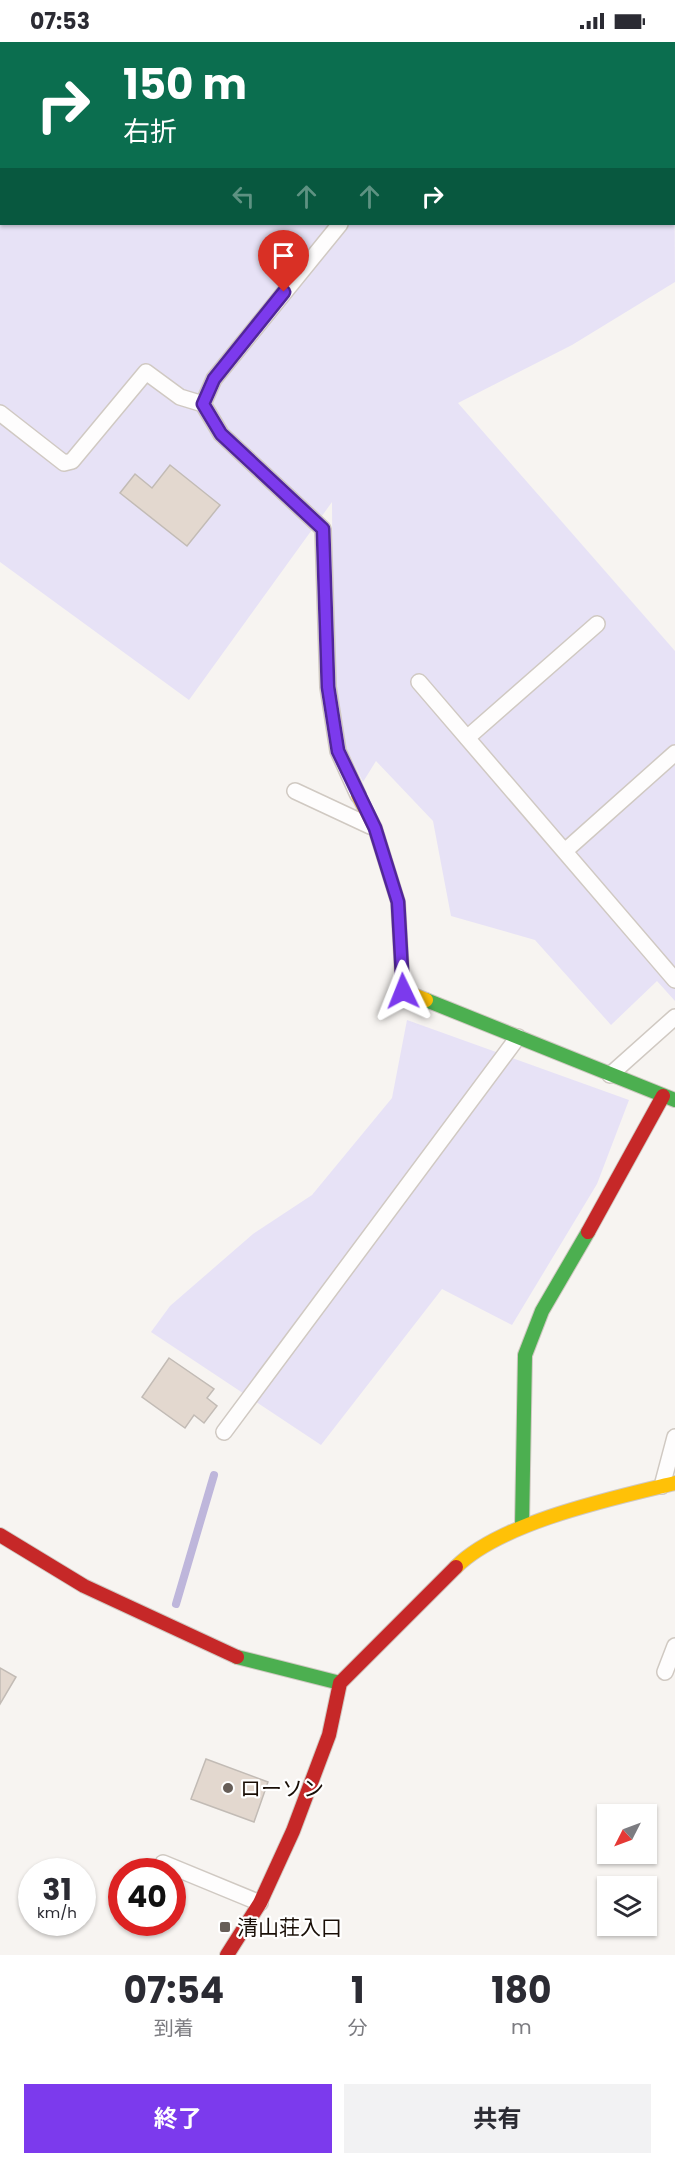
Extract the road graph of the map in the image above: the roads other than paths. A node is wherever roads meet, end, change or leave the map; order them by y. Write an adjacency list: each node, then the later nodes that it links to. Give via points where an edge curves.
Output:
1 (339, 225): 2 (lane, via 214,379)
2 (203, 404): 3 (lane, via 180,397 146,372 72,461 63,463); 9 (lane, via 221,434 323,529 328,687 338,751)
3 (0, 413)
4 (597, 624): 6 (lane)
5 (419, 682): 6 (lane)
6 (467, 738): 11 (lane)
7 (675, 753): 11 (lane)
8 (295, 791): 10 (lane)
9 (358, 795): 10 (street)
10 (375, 828): 14 (street, via 398,902 403,991)
11 (565, 851): 12 (lane)
12 (675, 980)
13 (675, 1017): 15 (lane)
14 (518, 1037): 15 (street); 17 (lane)
15 (610, 1074): 16 (street)
16 (669, 1098): 20 (street, via 542,1311 525,1355)
17 (224, 1432)
18 (675, 1437): 19 (lane)
19 (668, 1484): 20 (street)
20 (522, 1526): 24 (street, via 462,1561)
21 (0, 1535): 24 (street, via 84,1586 242,1660)
22 (675, 1646): 23 (lane)
23 (665, 1672)
24 (340, 1683): 26 (street, via 329,1735 293,1831)
25 (186, 1872): 26 (lane)
26 (260, 1903): 27 (street)
27 (227, 1955)

